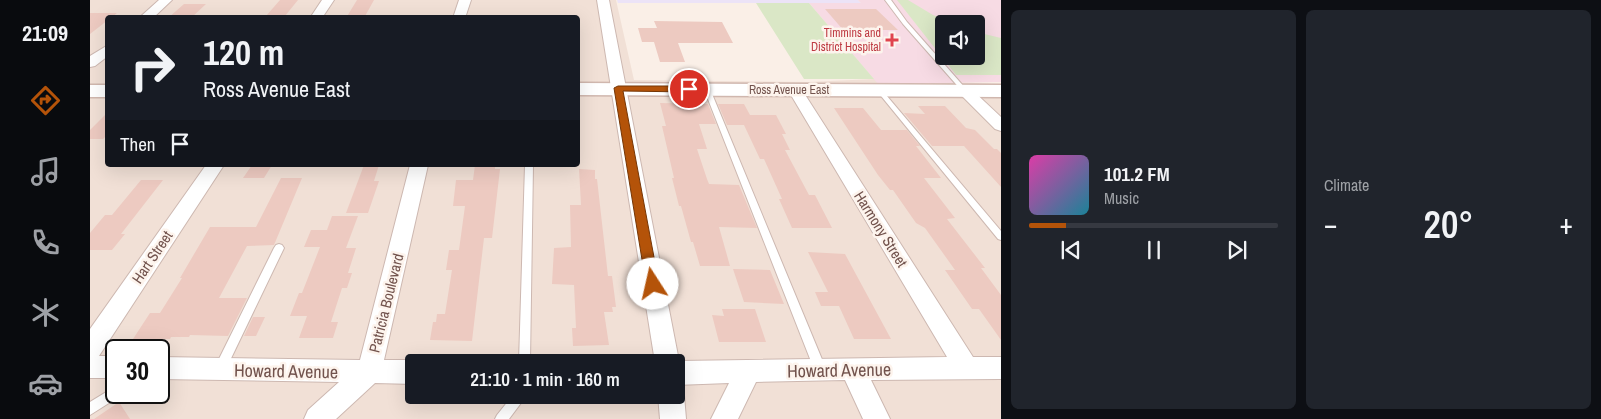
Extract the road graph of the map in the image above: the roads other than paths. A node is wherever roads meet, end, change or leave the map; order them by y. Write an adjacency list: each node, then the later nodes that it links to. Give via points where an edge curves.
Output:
1 (166, 0): 6 (street)
2 (328, 0): 7 (street)
3 (464, 0): 8 (street)
4 (603, 0): 11 (street)
5 (888, 0): 16 (lane)
6 (148, 15)
7 (318, 15)
8 (460, 15)
9 (105, 51): 10 (street)
10 (90, 63)
11 (618, 88): 12 (main road, Ross Avenue East); 13 (main road, Ross Avenue East); 26 (street)
12 (580, 89)
13 (707, 89): 14 (main road, Ross Avenue East); 29 (lane)
14 (795, 90): 15 (main road, Ross Avenue East); 30 (street, Harmony Street)
15 (879, 90): 16 (main road, Ross Avenue East); 22 (lane)
16 (964, 90): 17 (main road, Ross Avenue East); 18 (street)
17 (1001, 91)
18 (1001, 126)
19 (214, 167): 24 (street, Hart Street)
20 (419, 167): 35 (street, Patricia Boulevard)
21 (529, 167): 25 (lane)
22 (1001, 237)
23 (279, 248): 33 (lane)
24 (90, 349)
25 (524, 354)
26 (666, 354)
27 (90, 367): 28 (street)
28 (105, 367)
29 (820, 368): 34 (street, Howard Avenue); 37 (street, Howard Avenue)
30 (966, 368): 31 (street, Howard Avenue); 34 (street, Howard Avenue)
31 (1001, 368)
32 (170, 369): 33 (street, Howard Avenue)
33 (220, 369): 35 (street, Howard Avenue)
34 (853, 370): 47 (street)
35 (369, 372): 36 (street, Howard Avenue); 43 (street, Patricia Boulevard)
36 (405, 372)
37 (748, 372): 38 (street, Howard Avenue); 46 (street)
38 (685, 373)
39 (105, 399): 42 (lane)
40 (514, 404): 44 (lane)
41 (672, 404): 45 (street)
42 (90, 409)
43 (317, 419)
44 (501, 419)
45 (673, 419)
46 (724, 419)
47 (877, 419)

